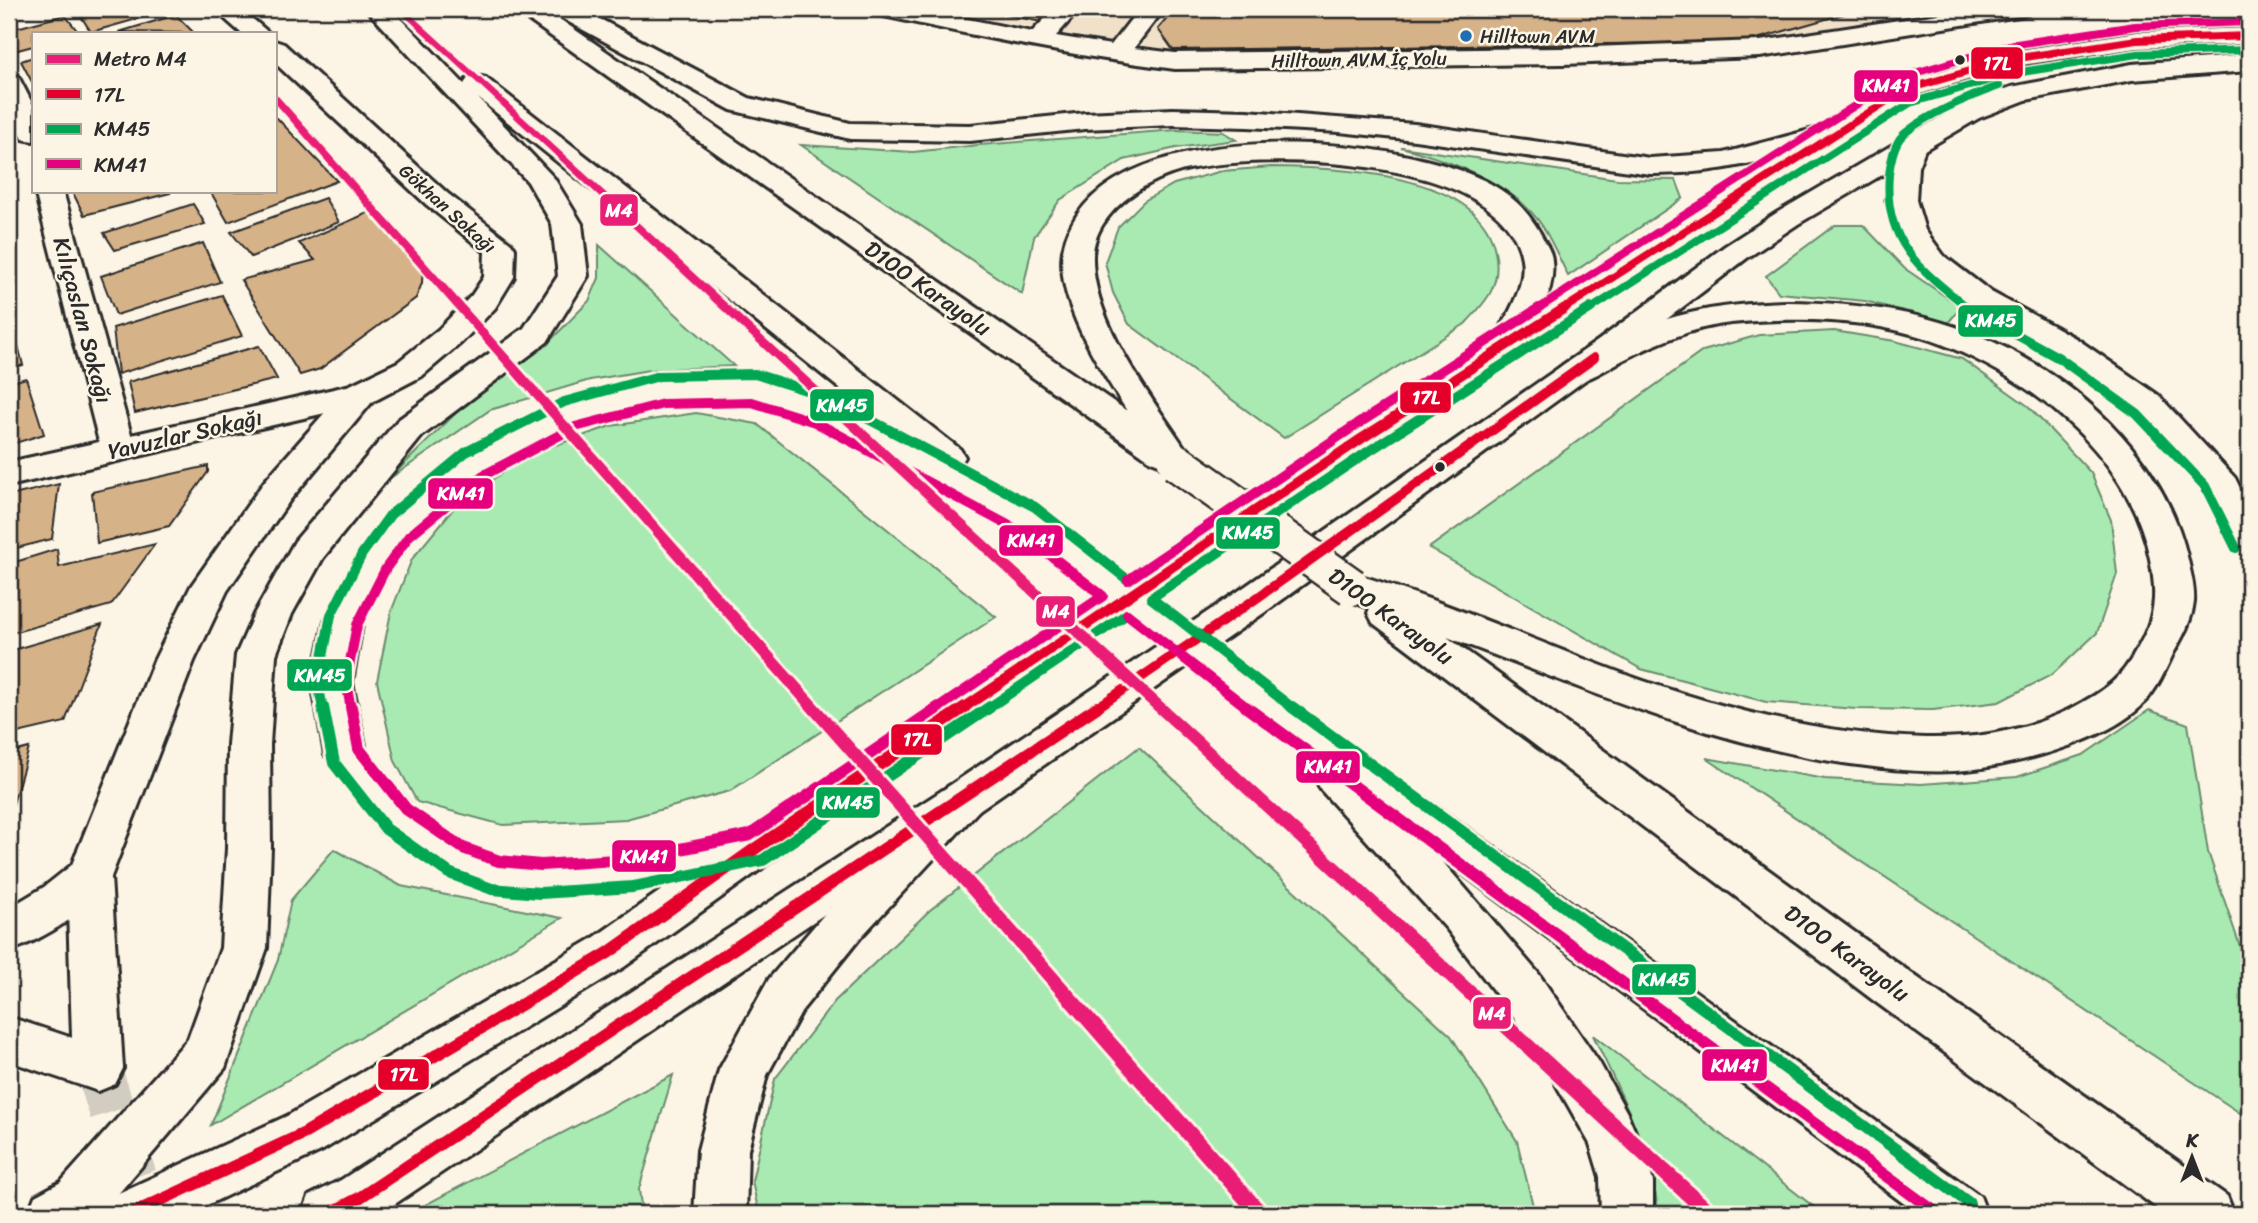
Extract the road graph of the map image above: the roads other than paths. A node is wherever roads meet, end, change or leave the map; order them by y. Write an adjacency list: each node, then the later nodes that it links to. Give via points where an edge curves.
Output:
1 (226, 9): 11 (main road)
2 (380, 9): 30 (main road); 39 (main road, via 540,178 567,224 573,275 536,335 410,428 308,550 256,655 244,948 208,1052 79,1200)
3 (529, 9): 28 (main road, D100 Karayolu)
4 (563, 9): 18 (main road, via 740,104 850,131 970,133 1085,121 1247,119 1415,132 1650,166 1704,167 1752,158)
5 (884, 9): 13 (main road, Hilltown AVM İç Yolu)
6 (1068, 9): 13 (main road)
7 (1153, 9): 14 (main road)
8 (2019, 9): 14 (main road, Hilltown AVM İç Yolu, via 1760,50 1175,61)
9 (2179, 9): 10 (main road)
10 (2249, 20)
11 (255, 32)
12 (2249, 36): 18 (main road, via 2137,40 2012,58 1904,90)
13 (1038, 41): 14 (main road, Hilltown AVM İç Yolu)
14 (1116, 55)
15 (278, 56): 26 (main road, Gökhan Sokağı, via 500,249 499,277 484,301 410,369)
16 (2244, 66): 22 (main road, via 2133,72 2020,93 1969,112)
17 (9, 82): 19 (main road)
18 (1840, 130): 24 (main road)
19 (32, 131)
20 (32, 133): 21 (main road)
21 (9, 140)
22 (1913, 144): 25 (main road, via 1736,252); 31 (main road, via 1904,167 1901,200 1910,231 1933,262 1980,299 2066,346 2146,403 2217,478)
23 (49, 192): 27 (main road, Kılıçaslan Sokağı)
24 (1506, 346): 28 (main road, via 1533,291 1538,260 1530,235 1507,208 1474,186 1433,170 1316,154 1217,156 1149,173 1109,199 1090,221 1078,253 1082,291 1104,345); 35 (main road)
25 (1571, 374): 32 (main road, via 1641,338 1699,318 1748,312 1860,315 1969,341 2056,393 2113,447 2137,478 2154,505 2167,545 2175,601 2168,624 2126,696 2061,732 2023,746 1905,754 1799,738 1694,711 1606,683); 34 (main road, via 1254,600)
26 (360, 394): 27 (main road, Yavuzlar Sokağı); 36 (main road, via 277,491 210,586 174,661)
27 (118, 449): 29 (main road, Yavuzlar Sokağı)
28 (1176, 462): 32 (main road, D100 Karayolu, bridge)
29 (9, 474)
30 (1027, 519): 33 (main road, bridge); 35 (main road, via 820,409 754,388 660,390 570,414 474,464 399,526 374,561 344,620 332,682 346,755 396,819 457,861 496,874 541,879 632,873)
31 (2249, 542)
32 (1352, 587): 45 (main road, D100 Karayolu)
33 (1261, 701): 43 (main road, via 1436,882 1555,1033 1598,1104 1626,1174); 44 (main road)
34 (964, 798): 41 (main road, via 359,1198); 42 (main road, via 844,924 786,994 744,1070 723,1150)
35 (757, 848): 40 (main road, via 608,953 306,1133)
36 (89, 877): 37 (main road, via 60,901); 38 (main road, via 98,1068)
37 (9, 931)
38 (9, 1039)
39 (54, 1214)
40 (131, 1214)
41 (328, 1214)
42 (720, 1214)
43 (1627, 1214)
44 (1961, 1214)
45 (2208, 1214)

